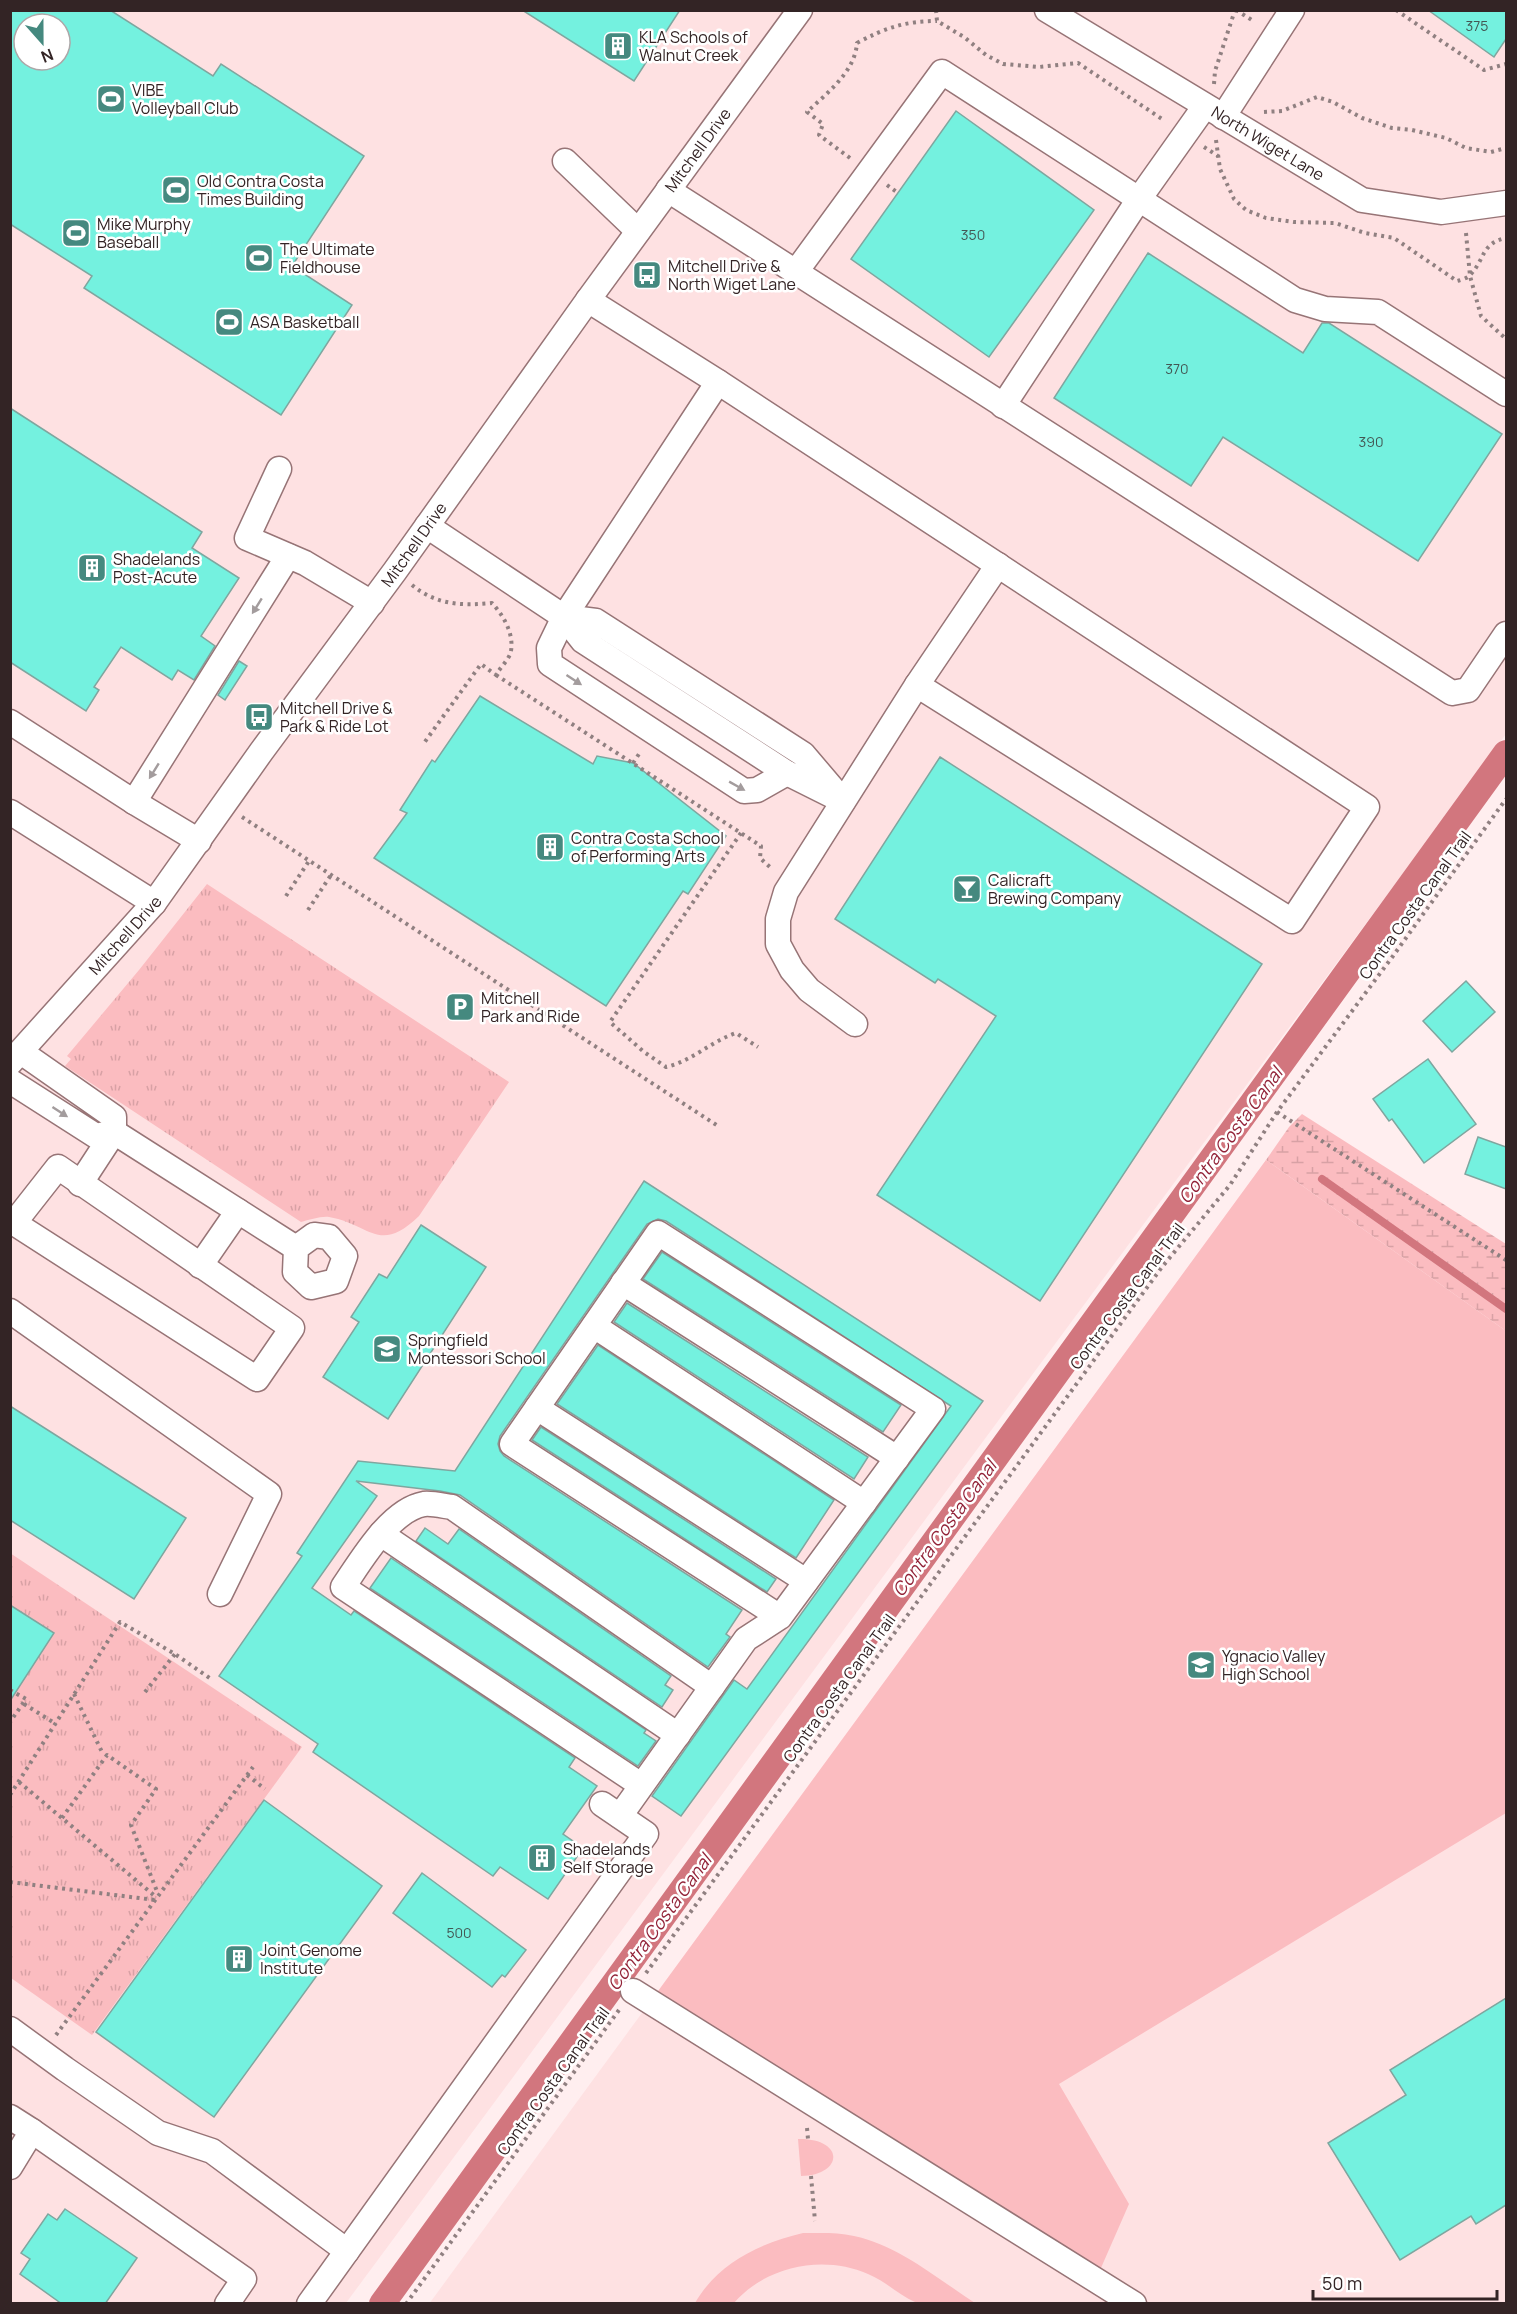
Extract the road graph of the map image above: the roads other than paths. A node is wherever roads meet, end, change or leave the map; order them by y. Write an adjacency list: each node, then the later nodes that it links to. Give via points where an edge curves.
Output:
1 (800, 10): 6 (street, Mitchell Drive)
2 (1047, 10): 4 (street, North Wiget Lane)
3 (1292, 10): 4 (street, via 1237,96)
4 (1214, 111): 7 (street, via 1185,134); 8 (street, North Wiget Lane, via 1362,200 1441,212)
5 (565, 160): 9 (street)
6 (668, 190): 9 (street, Mitchell Drive); 10 (street)
7 (1139, 199): 10 (street, via 942,72); 13 (street, via 1295,300 1325,309 1378,312); 14 (street)
8 (1506, 203)
9 (638, 231): 11 (street, Mitchell Drive)
10 (795, 273): 14 (street)
11 (588, 300): 12 (street); 16 (street, Mitchell Drive)
12 (718, 382): 18 (street); 20 (street)
13 (1506, 394)
14 (1003, 406): 21 (street, via 1452,693 1468,690)
15 (279, 470): 17 (street, via 247,538)
16 (427, 526): 19 (street, Mitchell Drive); 20 (street)
17 (288, 556): 19 (street); 26 (street, one-way to 26)
18 (998, 565): 22 (street); 22 (street, via 1367,807 1292,921)
19 (372, 603): 28 (street, Mitchell Drive)
20 (564, 617): 24 (street, via 583,641); 24 (street, one-way to 24, via 549,648 550,664 744,791 757,790); 25 (street, via 596,621 803,754)
21 (1506, 634)
22 (917, 685): 25 (street)
23 (10, 722): 26 (street)
24 (788, 773): 25 (street)
25 (843, 801): 30 (street, via 786,892 778,920 778,944 809,990)
26 (134, 802): 28 (street)
27 (10, 812): 29 (street)
28 (199, 841): 29 (street, Mitchell Drive)
29 (154, 903): 31 (street, Mitchell Drive)
30 (855, 1023)
31 (16, 1058): 33 (street, via 114,1116)
32 (10, 1081): 33 (street, one-way to 33, via 96,1136)
33 (114, 1132): 34 (street); 35 (street)
34 (81, 1184): 37 (street); 37 (street, via 58,1167 14,1224 257,1379 292,1328)
35 (238, 1211): 36 (street); 37 (street)
36 (296, 1248)
37 (200, 1266)
38 (623, 1283): 40 (street); 42 (street); 42 (street, via 658,1233 668,1239 933,1409)
39 (10, 1311): 46 (street, via 269,1494)
40 (594, 1326): 41 (street); 43 (street)
41 (537, 1408): 45 (street); 47 (street, via 512,1444)
42 (897, 1458): 43 (street)
43 (864, 1503): 45 (street)
44 (381, 1534): 48 (street, via 400,1515 424,1504 452,1507); 49 (street); 50 (street, via 343,1587)
45 (806, 1581): 47 (street)
46 (220, 1594)
47 (780, 1617): 48 (street, via 746,1639)
48 (712, 1687): 49 (street)
49 (678, 1735): 50 (street)
50 (641, 1785): 56 (street, via 611,1810 646,1834)
51 (633, 1991): 59 (street)
52 (10, 2029): 56 (street, via 158,2133 212,2151)
53 (10, 2117): 54 (street)
54 (32, 2131): 55 (street); 57 (street, via 244,2279)
55 (10, 2166)
56 (347, 2251): 58 (street)
57 (227, 2304)
58 (309, 2304)
59 (1134, 2304)

